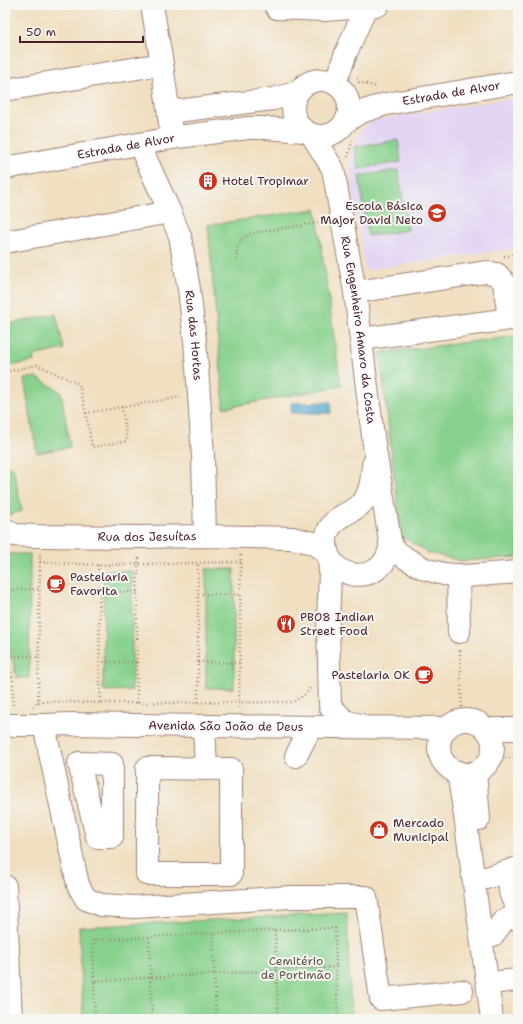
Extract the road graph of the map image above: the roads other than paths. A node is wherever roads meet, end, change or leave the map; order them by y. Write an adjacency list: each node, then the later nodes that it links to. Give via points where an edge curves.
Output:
1 (152, 5): 4 (street)
2 (275, 5): 3 (street, via 277,8 324,10)
3 (370, 6): 5 (street, via 346,53)
4 (162, 64): 7 (street); 10 (street)
5 (344, 82): 8 (street, via 359,96); 9 (street, via 312,80 302,86); 11 (street, via 349,104)
6 (518, 82): 8 (street, Estrada de Alvor)
7 (5, 90)
8 (384, 95): 11 (street, Estrada de Alvor, via 361,112)
9 (294, 97): 10 (street); 12 (street, via 272,116); 13 (street, via 293,116 297,124)
10 (168, 112): 14 (street)
11 (347, 127): 13 (street, via 327,135); 16 (street, via 340,143)
12 (248, 128): 13 (street); 14 (street, Estrada de Alvor)
13 (308, 133): 16 (street)
14 (172, 138): 15 (street, Estrada de Alvor)
15 (139, 144): 17 (street, Estrada de Alvor); 18 (street, Rua das Hortas)
16 (340, 164): 20 (street, Rua Engenheiro Amaro da Costa, via 342,219)
17 (5, 168)
18 (170, 212): 19 (street); 26 (street, Rua das Hortas, via 180,236 195,340)
19 (5, 242)
20 (355, 292): 21 (street, via 486,272 497,274 504,282); 22 (street, Rua Engenheiro Amaro da Costa)
21 (513, 318): 22 (street)
22 (361, 339): 23 (street, Rua Engenheiro Amaro da Costa)
23 (374, 444): 24 (street, via 372,479 368,492 363,502); 27 (street)
24 (341, 518): 27 (street, via 359,511 369,513 385,525); 28 (street, via 311,534); 29 (street, via 328,532)
25 (5, 529): 26 (street, Rua dos Jesuítas, via 14,534 40,536)
26 (205, 536): 28 (street, Rua dos Jesuítas)
27 (390, 537): 29 (street, via 385,561 367,574 346,573 336,567); 31 (street, via 393,548 425,569)
28 (292, 538): 29 (street, via 313,543)
29 (328, 555): 33 (street)
30 (518, 572): 31 (street)
31 (458, 575): 32 (street)
32 (460, 632)
33 (330, 706): 38 (street, via 322,720); 39 (street, via 345,721)
34 (9, 719): 36 (street, Avenida São João de Deus)
35 (454, 724): 39 (street, Avenida São João de Deus); 42 (street, via 471,720 479,723); 43 (street, via 442,736)
36 (41, 725): 37 (street, Avenida São João de Deus); 50 (street)
37 (204, 726): 38 (street, Avenida São João de Deus); 45 (street)
38 (307, 727): 39 (street, Avenida São João de Deus); 44 (street)
39 (376, 728): 43 (street, via 420,737)
40 (518, 729): 42 (street)
41 (518, 736): 42 (street)
42 (492, 744): 46 (street, via 489,761 483,768)
43 (440, 748): 46 (street, via 444,762 450,768)
44 (296, 756)
45 (206, 769): 48 (street, via 148,768); 48 (street, via 231,769 231,874 147,874)
46 (466, 772): 51 (street, via 465,816); 53 (street, via 481,838)
47 (112, 788): 48 (street); 49 (street, via 112,764 79,763); 49 (street, via 112,837 97,837)
48 (147, 788)
49 (86, 792): 50 (street)
50 (59, 796): 60 (street, via 78,885 86,899 101,905 135,907 291,898 366,897 381,999)
51 (469, 843): 57 (street, via 458,861); 59 (street)
52 (518, 868): 53 (street); 55 (street, via 511,879 509,889)
53 (486, 878): 58 (street)
54 (5, 886): 62 (street)
55 (518, 907)
56 (518, 916): 58 (street, via 504,920)
57 (465, 923)
58 (493, 935): 59 (street)
59 (501, 978): 60 (street); 61 (street)
60 (462, 991): 61 (street, via 480,998)
61 (495, 1017)
62 (11, 1019)

